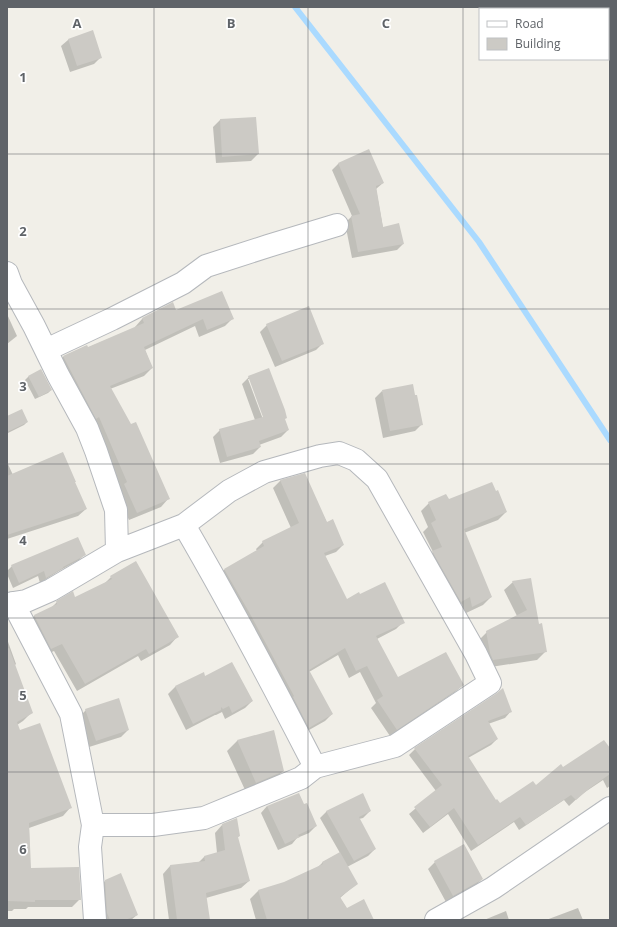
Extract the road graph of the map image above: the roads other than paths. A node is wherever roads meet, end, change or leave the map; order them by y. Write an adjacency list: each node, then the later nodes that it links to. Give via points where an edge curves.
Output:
1 (337, 225): 3 (street, via 206,266 183,283)
2 (7, 273): 3 (street)
3 (46, 350): 5 (street, via 87,428 96,451 116,510)
4 (184, 525): 5 (street); 7 (street, via 258,656); 7 (street, via 229,491 264,472 339,453 356,460 377,479 476,654 490,683 395,746)
5 (117, 551): 6 (street, via 50,590 26,601)
6 (10, 604): 9 (street, via 71,714)
7 (315, 767): 9 (street, via 301,778 204,818 153,825)
8 (610, 808): 11 (street, via 493,888)
9 (93, 825): 10 (street, via 90,847)
10 (95, 920)
11 (436, 920)

